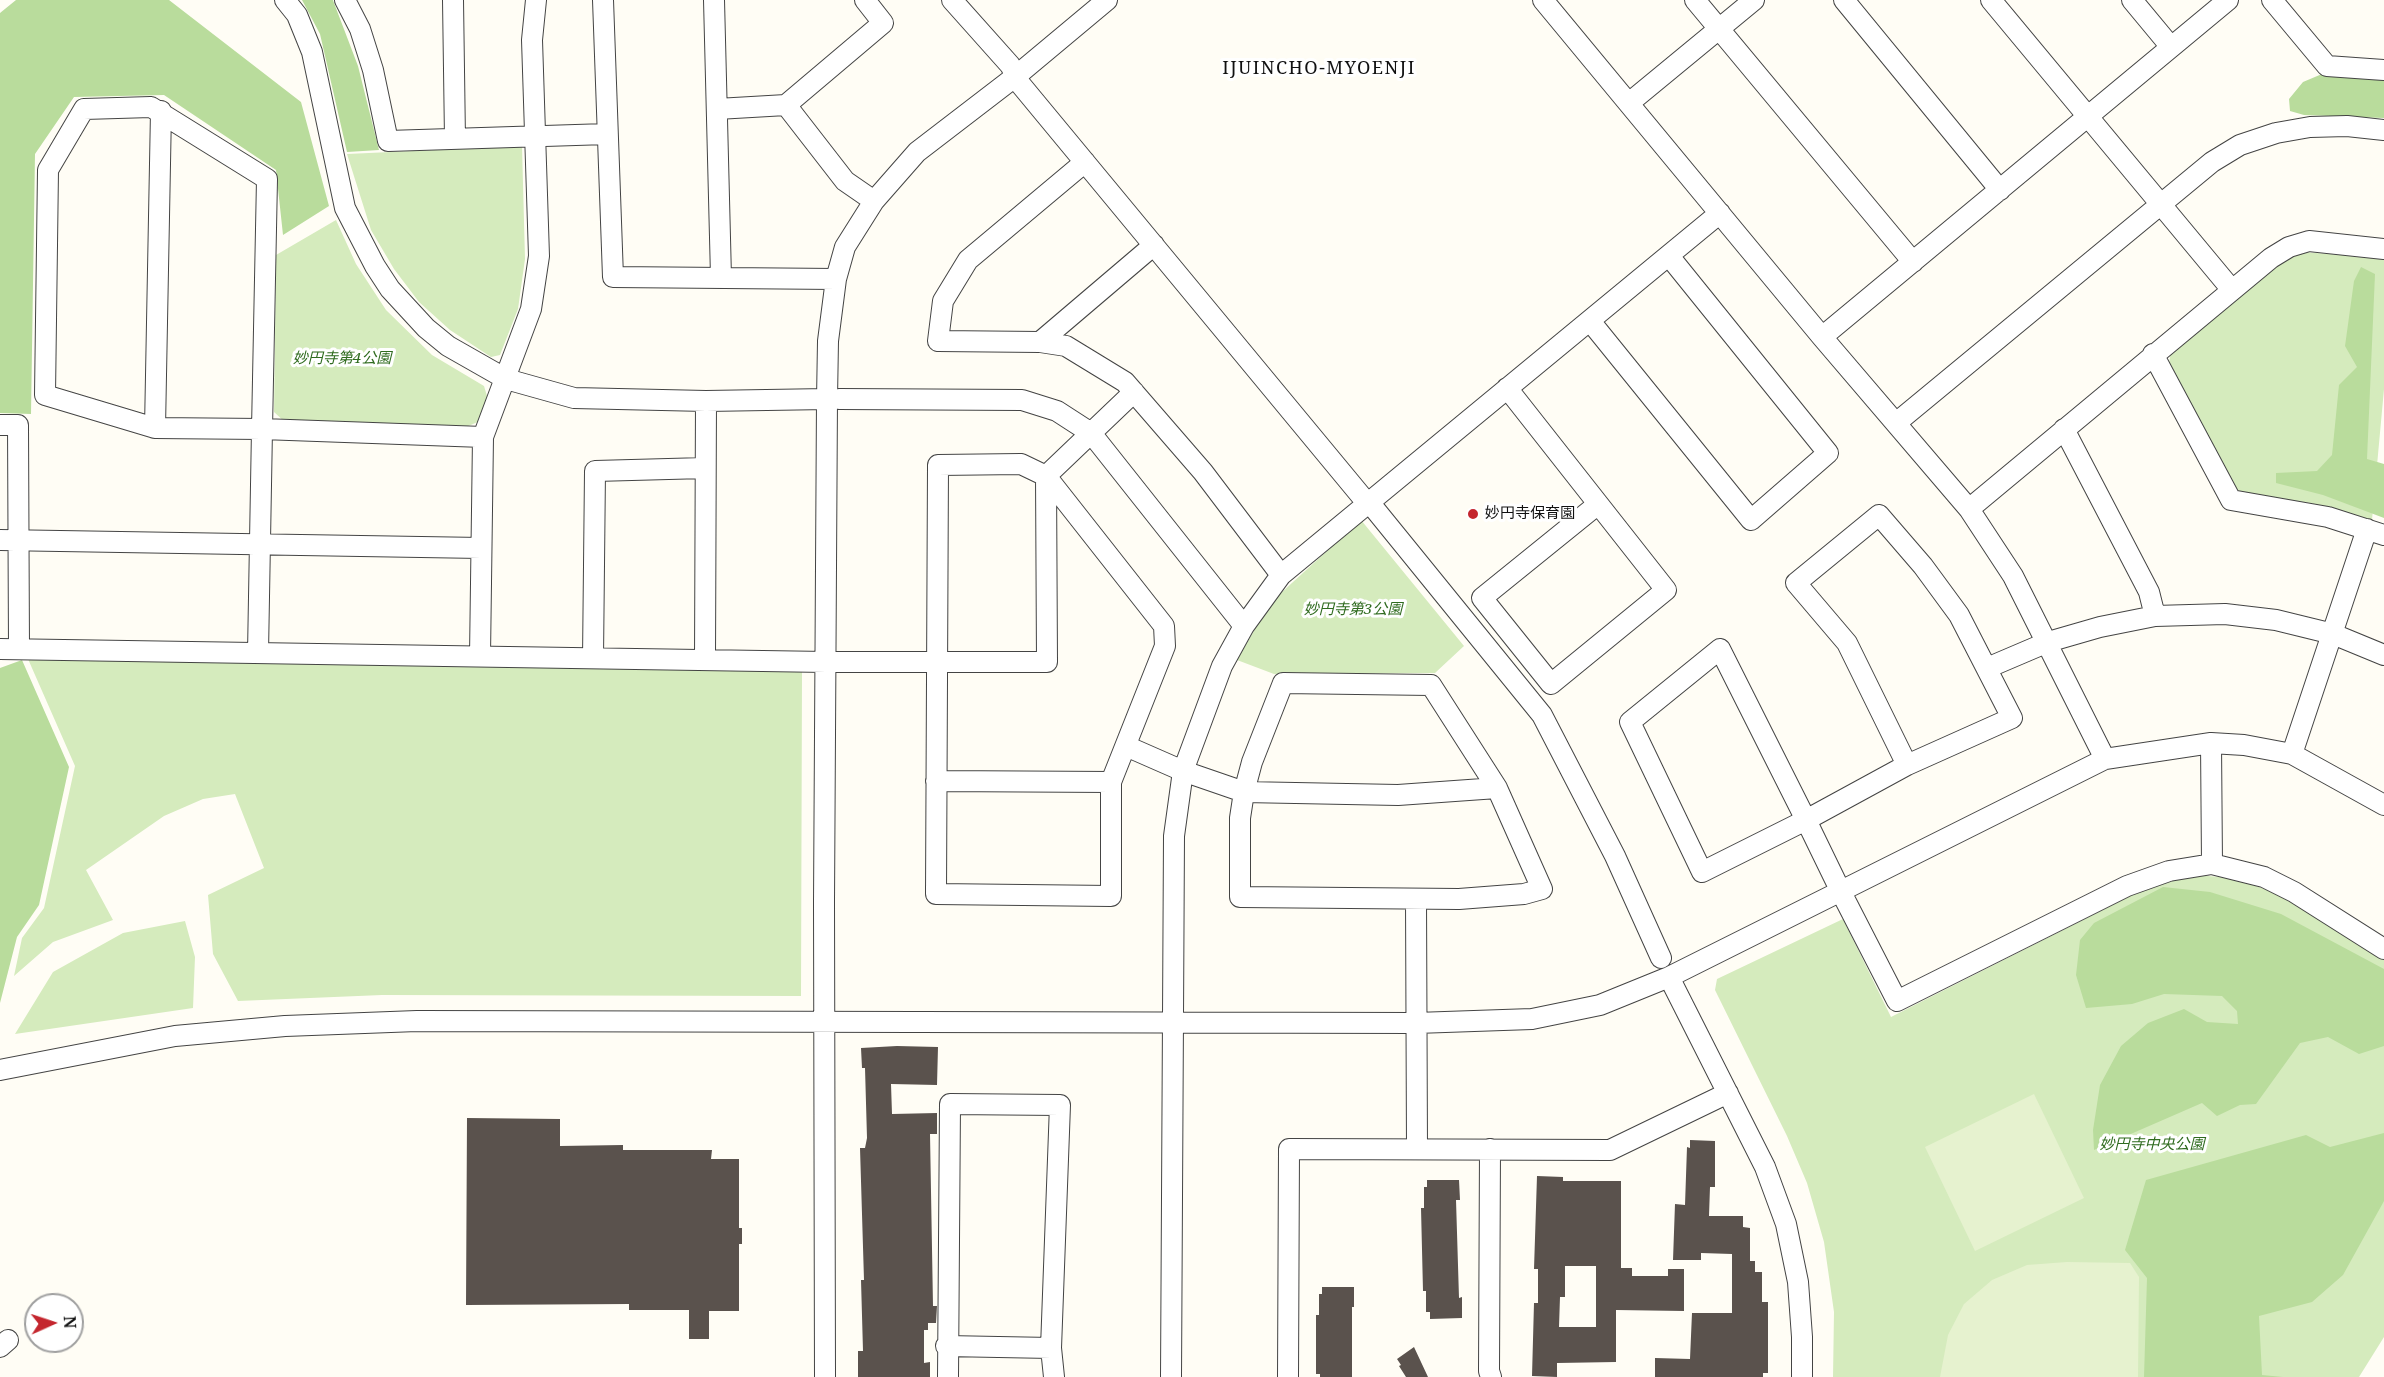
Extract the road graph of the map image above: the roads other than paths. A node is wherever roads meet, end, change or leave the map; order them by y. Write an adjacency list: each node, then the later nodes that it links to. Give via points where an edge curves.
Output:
1 (285, 0): 47 (street, via 297,15 312,52 345,208 375,266 402,302 440,340)
2 (345, 0): 30 (street, via 360,29 388,141)
3 (453, 0): 30 (street)
4 (536, 0): 29 (street, via 532,40)
5 (603, 0): 28 (street)
6 (714, 0): 24 (street)
7 (865, 0): 23 (street, via 883,23)
8 (952, 0): 21 (street, via 972,19)
9 (1107, 0): 21 (street)
10 (1544, 0): 22 (street)
11 (1695, 0): 18 (street)
12 (1754, 0): 18 (street)
13 (1844, 0): 32 (street)
14 (1991, 0): 26 (street)
15 (2132, 0): 19 (street)
16 (2228, 0): 19 (street)
17 (2272, 0): 20 (street, via 2327,66)
18 (1719, 29): 22 (street); 39 (street)
19 (2171, 47): 26 (street)
20 (2384, 70)
21 (1016, 76): 31 (street); 33 (street, via 917,152)
22 (1629, 103): 35 (street)
23 (786, 105): 24 (street); 33 (street, via 845,181)
24 (717, 109): 40 (street)
25 (161, 111): 54 (street); 54 (street, via 151,107 84,109 48,170 45,395); 55 (street, via 267,179)
26 (2088, 117): 32 (street); 34 (street)
27 (2384, 130): 34 (street, via 2310,127 2276,133 2240,145 2212,162)
28 (608, 134): 29 (street); 40 (street, via 613,277)
29 (534, 136): 30 (street); 47 (street, via 537,281)
30 (455, 139)
31 (1085, 162): 36 (street); 45 (street, via 968,260 943,301 938,340)
32 (2000, 190): 39 (street)
33 (874, 201): 41 (street, via 845,247)
34 (2160, 204): 42 (street); 52 (street)
35 (1720, 213): 38 (street); 44 (street)
36 (1154, 246): 45 (street); 61 (street)
37 (2384, 249): 42 (street, via 2309,241 2271,258)
38 (1669, 255): 43 (street); 43 (street, via 1828,453 1751,520)
39 (1913, 262): 44 (street)
40 (721, 277): 41 (street)
41 (836, 279): 50 (street, via 828,341)
42 (2232, 290): 46 (street)
43 (1590, 321): 48 (street)
44 (1822, 337): 52 (street)
45 (1040, 342): 49 (street, via 1065,346 1125,382)
46 (2154, 354): 56 (street); 64 (street, via 2230,500 2284,507)
47 (506, 379): 51 (street, via 574,398); 58 (street)
48 (1507, 388): 61 (street); 62 (street)
49 (1134, 392): 57 (street); 68 (street, via 1203,472)
50 (833, 399): 51 (street); 57 (street, via 1022,400 1057,411); 79 (street)
51 (706, 401): 59 (street)
52 (1896, 423): 63 (street)
53 (0, 425): 65 (street, via 18,425)
54 (155, 428): 55 (street)
55 (262, 429): 58 (street); 66 (street)
56 (2064, 429): 63 (street); 69 (street, via 2149,592)
57 (1091, 434): 60 (street); 70 (street)
58 (483, 437): 67 (street)
59 (705, 468): 77 (street, via 595,471); 78 (street)
60 (1046, 476): 80 (street, via 1047,662); 80 (street, via 1022,464 938,465); 83 (street, via 1164,626 1165,646)
61 (1368, 502): 68 (street); 98 (street, via 1542,716 1615,856)
62 (1597, 505): 62 (street, via 1666,590 1551,684 1482,598)
63 (1969, 509): 72 (street, via 2013,576)
64 (2376, 532): 71 (street)
65 (10, 540): 66 (street); 73 (street)
66 (260, 544): 67 (street); 74 (street)
67 (481, 548): 76 (street)
68 (1281, 575): 70 (street)
69 (2155, 616): 71 (street, via 2225,614 2276,620); 72 (street)
70 (1244, 626): 87 (street, via 1222,666)
71 (2332, 634): 75 (street); 84 (street)
72 (2048, 642): 81 (street); 85 (street)
73 (10, 649): 74 (street)
74 (258, 653): 76 (street)
75 (2384, 655)
76 (480, 656): 77 (street)
77 (593, 658): 78 (street)
78 (705, 660): 79 (street)
79 (826, 662): 80 (street); 100 (street)
80 (937, 662): 88 (street)
81 (1987, 668): 86 (street, via 2012,718); 86 (street, via 1959,615 1880,515 1796,583 1847,643)
82 (2211, 743): 84 (street); 85 (street); 94 (street)
83 (1126, 746): 87 (street); 89 (street)
84 (2292, 754): 92 (street)
85 (2105, 759): 95 (street)
86 (1907, 765): 93 (street)
87 (1183, 771): 91 (street); 101 (street, via 1174,836)
88 (936, 781): 89 (street); 89 (street, via 936,894 1111,896)
89 (1111, 782)
90 (1497, 788): 91 (street, via 1398,795); 91 (street, via 1431,685 1283,683); 96 (street, via 1542,888 1524,894)
91 (1244, 792): 96 (street, via 1240,818 1240,897)
92 (2384, 805)
93 (1806, 820): 93 (street, via 1720,649 1630,722 1702,872); 95 (street)
94 (2212, 864): 95 (street, via 2169,871 2127,886 1897,1001); 97 (street, via 2264,877)
95 (1841, 892): 99 (street)
96 (1416, 899): 102 (street)
97 (2384, 949)
98 (1661, 958)
99 (1669, 977): 102 (street, via 1600,1005 1532,1019); 104 (street)
100 (825, 1023): 101 (street); 103 (street, via 417,1021 285,1026 175,1036); 109 (street)
101 (1173, 1023): 102 (street); 112 (street)
102 (1416, 1023): 105 (street)
103 (0, 1070)
104 (1728, 1093): 106 (street, via 1610,1150); 115 (street, via 1765,1167 1786,1224 1798,1282)
105 (1417, 1149): 106 (street); 113 (street, via 1289,1149)
106 (1490, 1149): 114 (street)
107 (946, 1346): 108 (street); 108 (street, via 950,1104 1060,1106); 110 (street)
108 (1051, 1348): 111 (street)
109 (825, 1377)
110 (948, 1377)
111 (1054, 1377)
112 (1171, 1377)
113 (1288, 1377)
114 (1491, 1377)
115 (1802, 1377)

